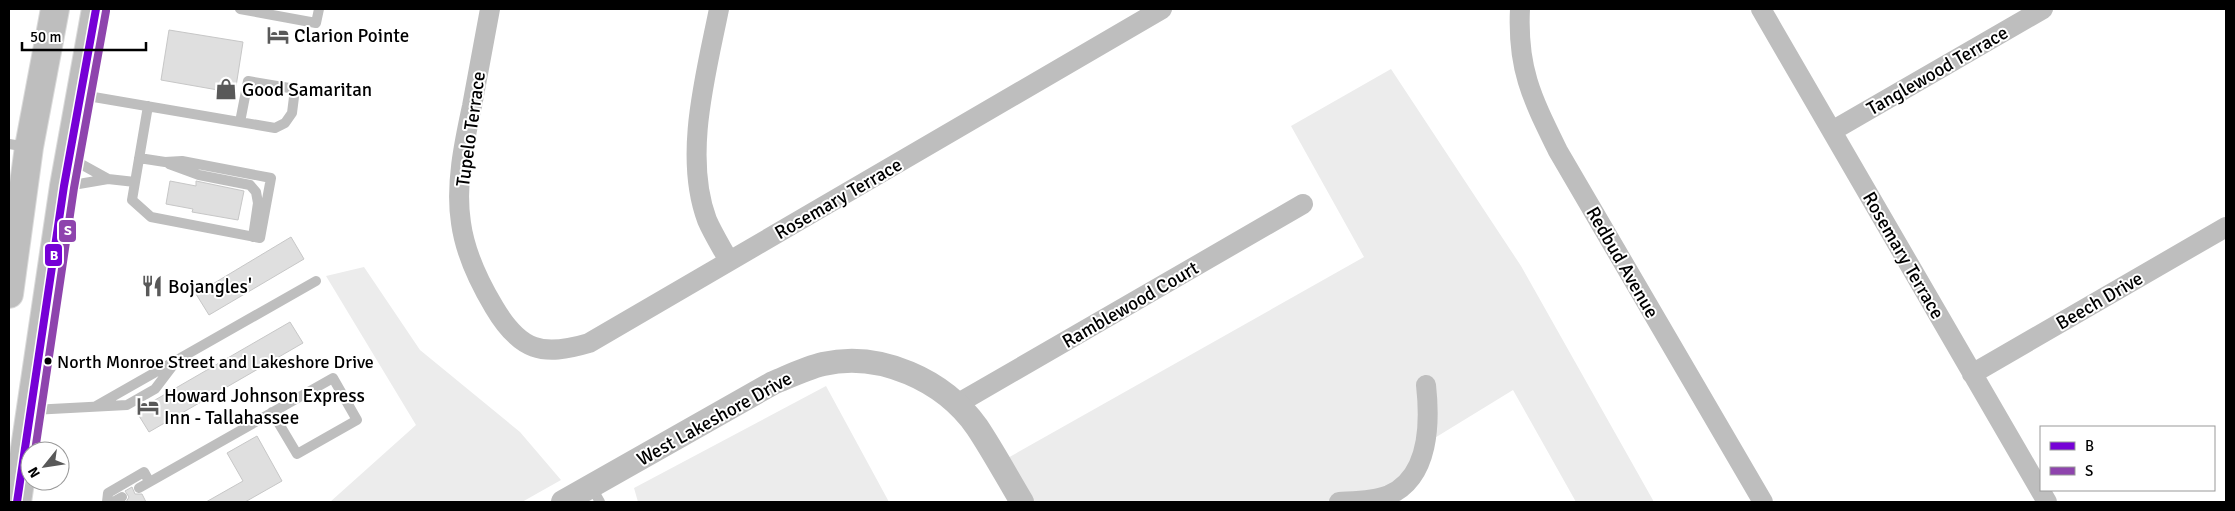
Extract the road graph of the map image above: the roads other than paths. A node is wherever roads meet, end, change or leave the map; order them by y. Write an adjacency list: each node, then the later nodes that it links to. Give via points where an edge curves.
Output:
1 (55, 9): 16 (main road)
2 (96, 9): 12 (main road)
3 (240, 9): 4 (lane, via 316,23)
4 (319, 9)
5 (490, 9): 30 (street, Tupelo Terrace, via 464,144 461,221 476,272)
6 (719, 9): 27 (street, via 705,80 696,167 708,222)
7 (1520, 9): 46 (street, Redbud Avenue, via 1520,50 1525,76 1538,111 1558,151)
8 (1761, 9): 15 (street, Rosemary Terrace)
9 (2043, 9): 11 (street, Tanglewood Terrace)
10 (1150, 12): 27 (street, Rosemary Terrace)
11 (2016, 15): 15 (street, Tanglewood Terrace)
12 (81, 94): 13 (lane); 17 (main road)
13 (148, 106): 14 (lane); 18 (lane)
14 (240, 122): 14 (lane, via 275,128 285,123 292,113 295,88 248,81)
15 (1832, 131): 31 (street, Rosemary Terrace)
16 (19, 145): 17 (main road); 21 (main road)
17 (69, 158): 20 (lane); 23 (main road)
18 (139, 158): 19 (lane); 22 (lane)
19 (165, 162): 26 (lane, via 199,175 250,185 256,192 258,203); 26 (lane, via 182,161 271,178 260,238)
20 (108, 179): 22 (lane); 23 (lane)
21 (24, 181): 23 (main road); 29 (main road)
22 (135, 182): 26 (lane, via 132,200 151,217)
23 (64, 186): 34 (main road)
24 (1303, 204): 33 (street, Ramblewood Court)
25 (2226, 227): 31 (street, Beech Drive)
26 (253, 237)
27 (729, 261): 30 (street, Rosemary Terrace, via 589,343 551,351 528,345)
28 (316, 281): 34 (lane, via 96,406)
29 (9, 285)
30 (509, 329)
31 (1972, 374): 38 (street, Rosemary Terrace)
32 (1426, 385): 45 (street, via 1428,429 1422,456 1411,476 1389,495)
33 (957, 404): 40 (street, West Lakeshore Drive, via 929,382 897,368 850,361 825,364 773,383); 44 (street, West Lakeshore Drive, via 976,426)
34 (30, 410): 41 (main road)
35 (272, 412): 35 (lane, via 333,378 357,420 297,454); 36 (lane)
36 (150, 481): 37 (lane); 42 (lane, via 144,472 108,493)
37 (139, 488)
38 (2040, 490)
39 (2041, 491): 47 (street, Rosemary Terrace)
40 (596, 494): 43 (street, West Lakeshore Drive)
41 (17, 502)
42 (107, 502)
43 (563, 502)
44 (1022, 502)
45 (1339, 502)
46 (1763, 502)
47 (2047, 502)

